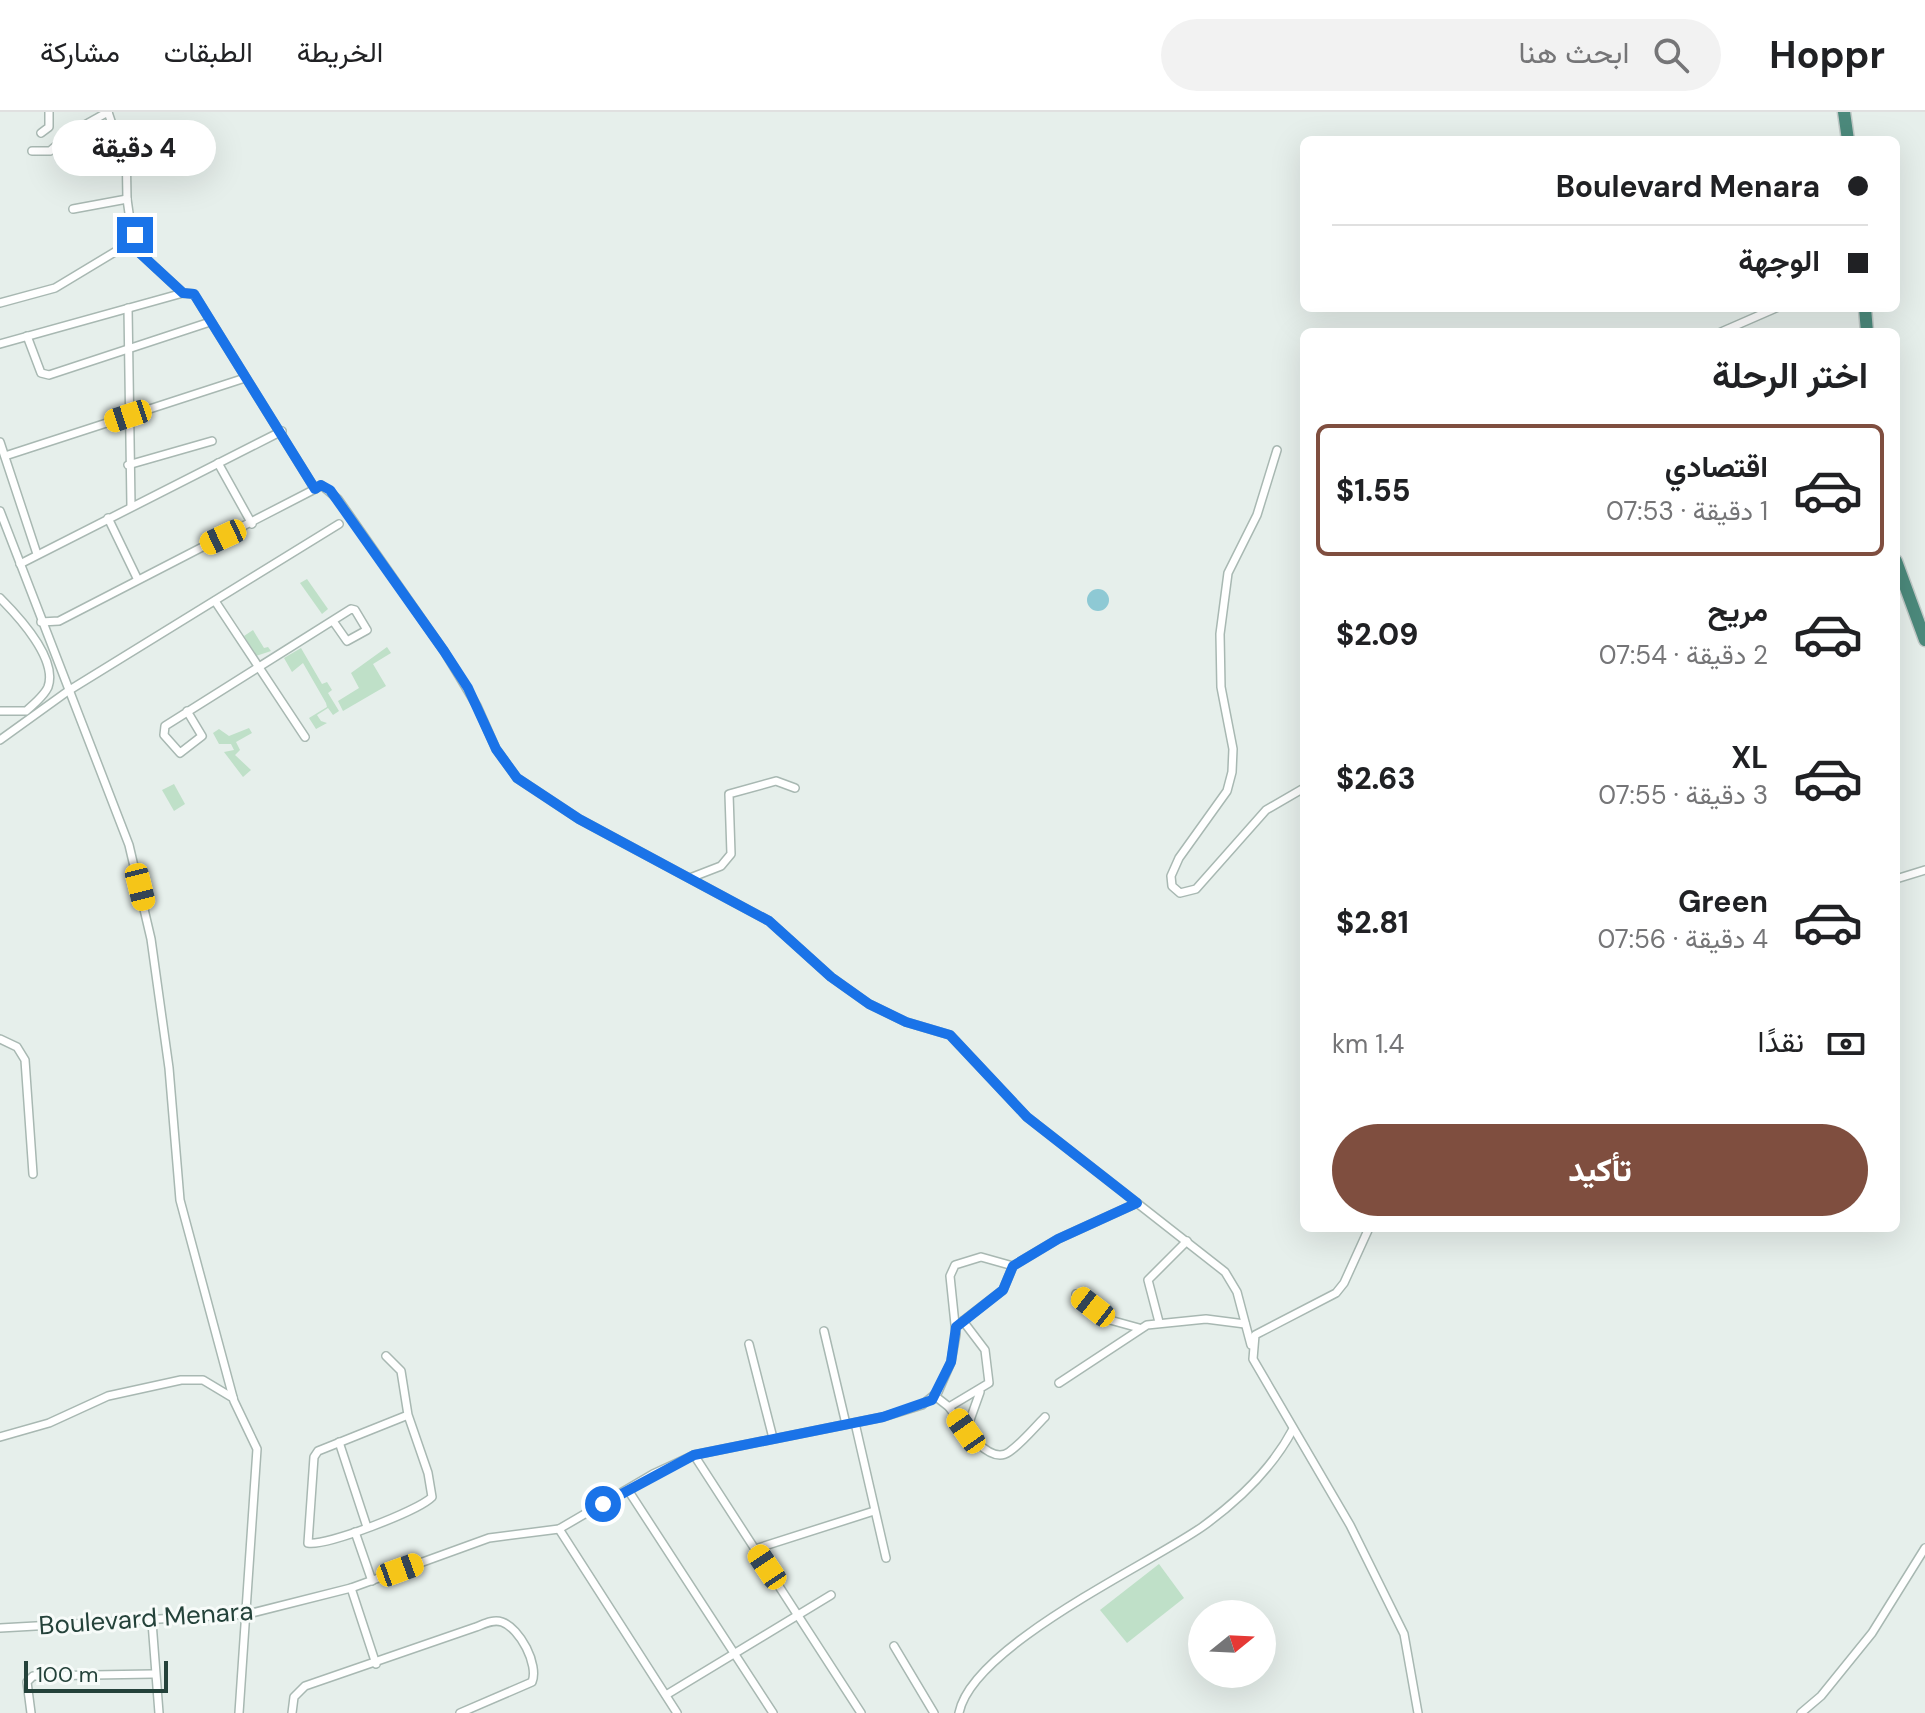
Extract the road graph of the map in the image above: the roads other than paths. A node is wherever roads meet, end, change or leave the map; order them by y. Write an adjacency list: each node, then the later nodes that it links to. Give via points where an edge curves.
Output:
1 (49, 112): 4 (street, via 49,127)
2 (108, 112): 6 (street, via 50,151); 7 (street, via 126,141)
3 (1844, 112): 5 (highway)
4 (41, 133)
5 (1847, 136)
6 (32, 151)
7 (127, 199): 8 (street); 9 (street, via 135,235)
8 (73, 209)
9 (130, 244): 10 (street); 11 (street, via 55,288)
10 (183, 293): 12 (street); 14 (street, via 194,294)
11 (0, 303)
12 (128, 308): 16 (street); 18 (street)
13 (1767, 312): 15 (street)
14 (210, 322): 18 (street); 19 (street)
15 (1730, 328)
16 (27, 336): 17 (street); 18 (street, via 44,375)
17 (0, 344)
18 (129, 348): 20 (street)
19 (245, 378): 20 (street); 21 (street)
20 (128, 416): 25 (street); 27 (street)
21 (282, 431): 26 (street); 28 (street)
22 (212, 441): 27 (street)
23 (0, 442): 25 (street)
24 (1277, 450): 50 (street, via 1257,515 1228,573 1220,634 1221,687 1232,772 1227,791 1179,858 1172,886 1180,893 1196,889 1266,810)
25 (5, 456): 34 (street)
26 (218, 463): 29 (street); 32 (street)
27 (128, 465): 29 (street)
28 (315, 489): 32 (street); 52 (street, via 321,485 330,490 374,547 468,688 496,749 517,778 579,819)
29 (131, 506): 31 (street)
30 (0, 511): 35 (street)
31 (108, 518): 34 (street); 37 (street)
32 (252, 524): 37 (street)
33 (339, 524): 39 (street)
34 (37, 554): 35 (street)
35 (20, 564): 41 (street)
36 (1900, 572): 42 (highway)
37 (137, 578): 41 (street, via 59,621)
38 (0, 598): 45 (street, via 32,634 49,678 46,691 26,711)
39 (215, 601): 43 (street); 44 (street)
40 (333, 621): 40 (street, via 353,609 367,632 347,641); 43 (street)
41 (41, 622): 44 (street)
42 (1925, 640)
43 (258, 666): 46 (street); 47 (street)
44 (68, 691): 48 (street); 72 (street, via 122,823 146,909 169,1068 180,1200)
45 (0, 711)
46 (187, 711): 46 (street, via 202,736 180,753 163,729)
47 (305, 737)
48 (0, 740)
49 (795, 788): 52 (street, via 776,781 729,794 731,854 721,866)
50 (1300, 790)
51 (1925, 870): 53 (street)
52 (690, 878): 56 (street, via 769,921 869,1004 950,1035 1027,1117)
53 (1900, 878)
54 (0, 1039): 55 (street, via 17,1047 25,1060)
55 (33, 1174)
56 (1137, 1203): 58 (street); 59 (street)
57 (1367, 1232): 67 (street, via 1340,1289 1255,1335)
58 (1187, 1241): 61 (street, via 1148,1280); 63 (street, via 1233,1282)
59 (1013, 1266): 62 (street, via 1003,1290); 62 (street, via 981,1257 955,1265 950,1276)
60 (1076, 1294): 64 (street, via 1110,1320)
61 (1159, 1322): 63 (street, via 1206,1319); 64 (street)
62 (959, 1324): 70 (street, via 983,1345 989,1364 989,1383); 71 (street, via 951,1362)
63 (1245, 1324): 67 (street)
64 (1139, 1328): 69 (street)
65 (824, 1331): 77 (street)
66 (749, 1344): 81 (street)
67 (1252, 1346): 78 (street, via 1253,1359)
68 (386, 1356): 74 (street, via 401,1371)
69 (1059, 1383)
70 (980, 1391): 73 (street); 79 (street)
71 (935, 1396): 73 (street); 76 (street, Boulevard Menara, via 909,1410)
72 (233, 1398): 80 (street, via 203,1380 181,1380 108,1396 49,1423); 95 (street, via 254,1438 258,1461)
73 (949, 1407): 79 (street)
74 (408, 1415): 82 (street); 86 (street, via 432,1497)
75 (1045, 1417): 79 (street, via 1003,1455 988,1451)
76 (855, 1423): 77 (street, Boulevard Menara); 85 (street)
77 (846, 1424): 81 (street, Boulevard Menara)
78 (1293, 1429): 113 (street, via 1272,1462 1237,1498 1201,1527 1048,1619 975,1680); 114 (street, via 1350,1525 1404,1634)
79 (966, 1431)
80 (0, 1437)
81 (773, 1438): 83 (street, Boulevard Menara)
82 (339, 1442): 86 (street); 88 (street, via 314,1457 307,1540 317,1544)
83 (694, 1455): 84 (street, Boulevard Menara); 90 (street)
84 (628, 1490): 87 (street, Boulevard Menara); 100 (street)
85 (874, 1511): 90 (street); 91 (street)
86 (367, 1527): 88 (street)
87 (559, 1529): 92 (street, Boulevard Menara, via 489,1538); 103 (street)
88 (355, 1532): 92 (street)
89 (1925, 1548): 115 (street, via 1872,1633)
90 (755, 1549): 96 (street)
91 (886, 1558)
92 (372, 1581): 93 (street, Boulevard Menara)
93 (351, 1588): 95 (street, Boulevard Menara); 101 (street)
94 (831, 1595): 96 (street)
95 (248, 1614): 97 (street, Boulevard Menara); 106 (street)
96 (799, 1615): 100 (street); 111 (street)
97 (152, 1622): 98 (street, Boulevard Menara); 102 (street)
98 (0, 1628)
99 (894, 1646): 112 (street)
100 (735, 1653): 103 (street); 110 (street)
101 (376, 1664): 107 (street, via 299,1690); 108 (street, via 487,1623 509,1626 534,1665 532,1682)
102 (153, 1674): 104 (street, via 33,1676 27,1682); 105 (street)
103 (666, 1695): 109 (street)
104 (31, 1713)
105 (159, 1713)
106 (239, 1713)
107 (292, 1713)
108 (460, 1713)
109 (677, 1713)
110 (773, 1713)
111 (861, 1713)
112 (934, 1713)
113 (959, 1713)
114 (1418, 1713)
115 (1801, 1713)

